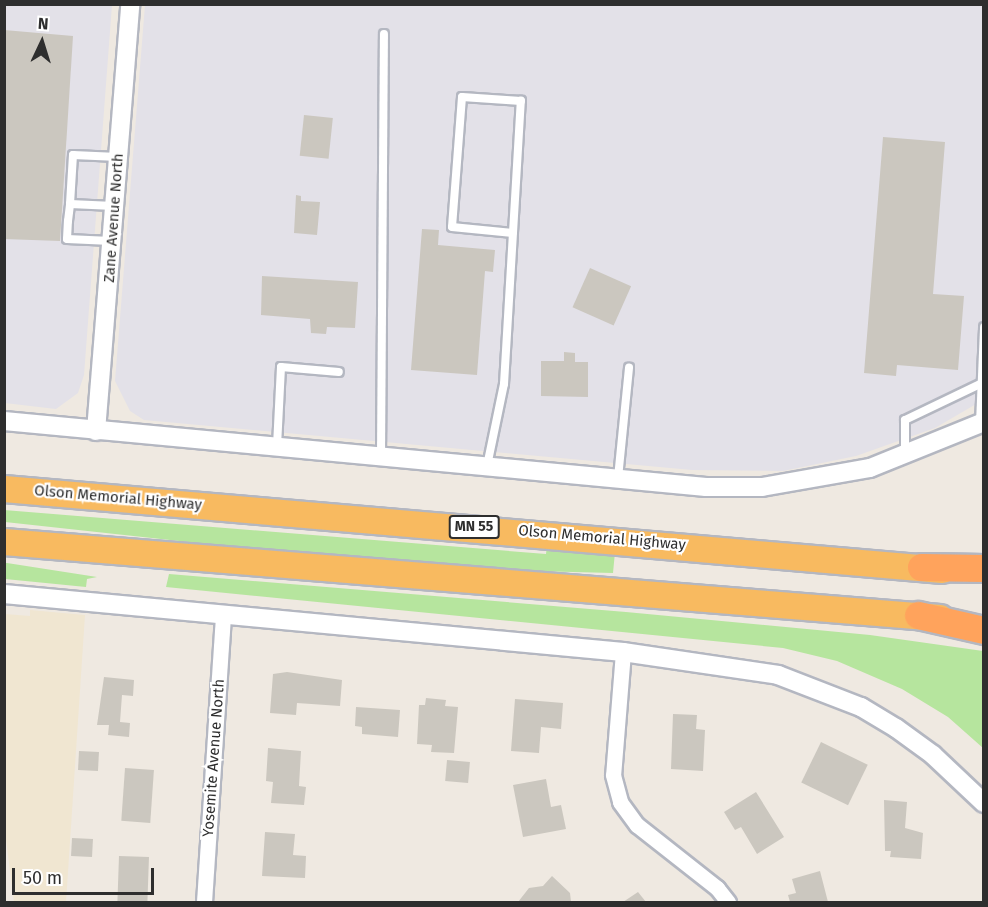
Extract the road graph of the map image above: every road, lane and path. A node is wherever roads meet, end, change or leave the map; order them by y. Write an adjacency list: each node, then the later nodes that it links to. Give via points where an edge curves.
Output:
1 (130, 4): 3 (street, Zane Avenue North)
2 (384, 33): 16 (lane)
3 (118, 157): 4 (lane, via 74,155); 5 (street, Zane Avenue North)
4 (70, 204): 5 (lane); 7 (lane, via 67,239)
5 (115, 206): 7 (street, Zane Avenue North)
6 (513, 233): 6 (lane, via 521,101 462,97 452,227); 18 (lane, via 504,384)
7 (112, 241): 14 (street, Zane Avenue North)
8 (984, 327): 11 (lane)
9 (629, 368): 19 (lane)
10 (339, 372): 15 (lane, via 281,367)
11 (980, 384): 13 (lane); 17 (lane, via 905,420)
12 (7, 421): 14 (street)
13 (982, 424): 17 (street)
14 (96, 431): 15 (street)
15 (276, 448): 16 (street)
16 (381, 458): 18 (street)
17 (905, 458): 19 (street, via 820,479 762,487 706,487)
18 (487, 466): 19 (street)
19 (618, 478)
20 (15, 490): 22 (highway, Olson Memorial Highway / MN 55)
21 (4, 542): 27 (highway)
22 (921, 567): 23 (highway); 24 (highway, Olson Memorial Highway / MN 55)
23 (984, 568)
24 (984, 575)
25 (4, 594): 26 (street)
26 (223, 615): 30 (street); 32 (street, Yosemite Avenue North)
27 (918, 615): 28 (highway); 29 (highway)
28 (984, 623)
29 (984, 630)
30 (623, 652): 31 (street, via 738,667 819,689 896,728); 33 (street, via 613,775 620,802 637,825 717,888)
31 (984, 803)
32 (204, 903)
33 (728, 903)

